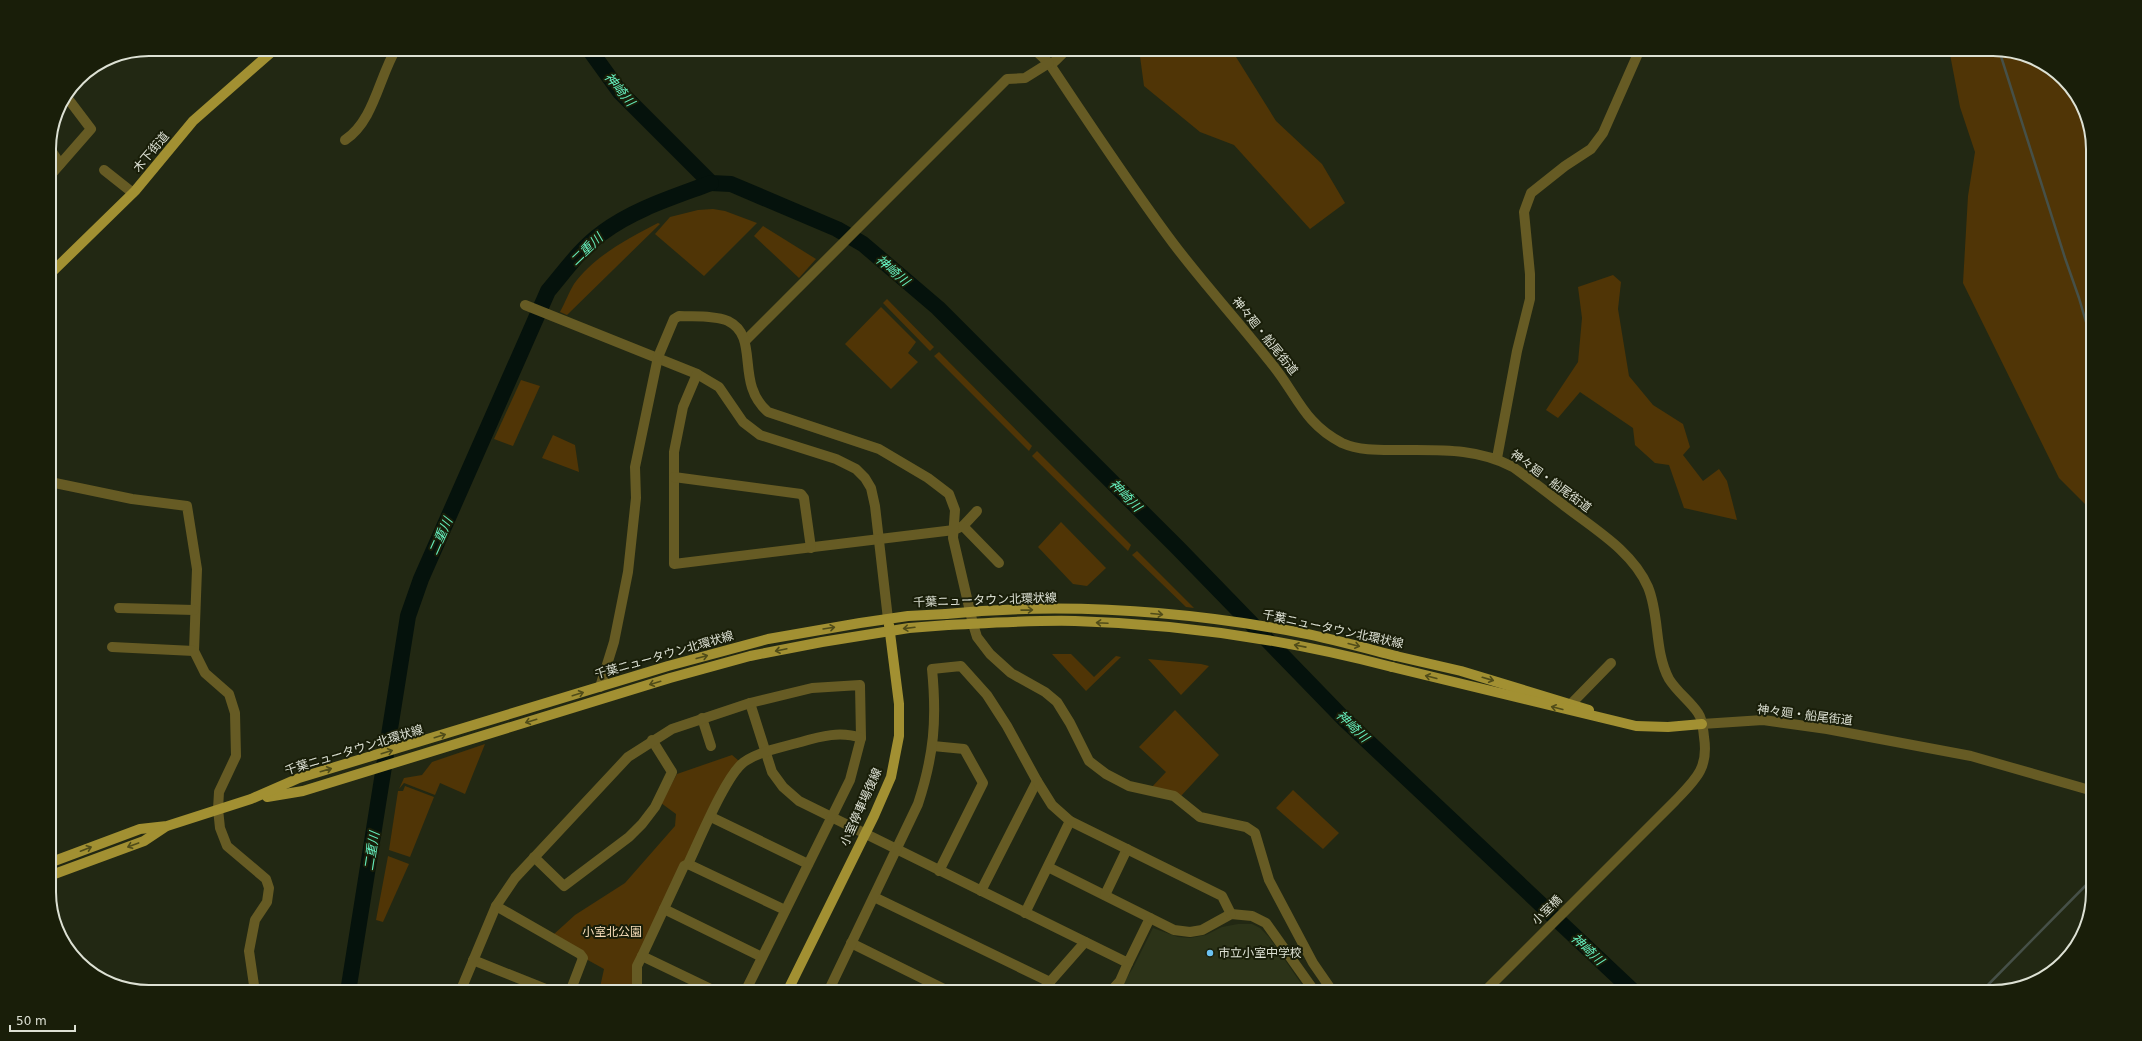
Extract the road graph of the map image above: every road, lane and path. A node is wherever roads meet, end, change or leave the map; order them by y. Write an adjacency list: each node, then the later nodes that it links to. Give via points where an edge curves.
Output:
1 (267, 56): 13 (main road, 木下街道, via 193,121)
2 (393, 56): 8 (street, via 363,120)
3 (1041, 56): 6 (street, 神々廻・船尾街道)
4 (1062, 56): 6 (street)
5 (1637, 56): 19 (street, via 1599,138 1591,149 1531,193 1524,212 1530,299 1517,351)
6 (1049, 64): 16 (street, via 1025,78 1008,79); 19 (street, 神々廻・船尾街道, via 1174,244 1279,372 1316,427 1344,443 1360,448 1463,451)
7 (70, 101): 10 (street, via 91,129)
8 (345, 140)
9 (56, 158): 10 (street)
10 (60, 164): 11 (street)
11 (56, 169)
12 (104, 170): 13 (street)
13 (133, 193): 14 (main road, 木下街道)
14 (56, 268)
15 (525, 305): 17 (street)
16 (746, 340): 17 (street, via 728,321 679,316 674,319); 23 (street, via 751,389 761,406 776,416 879,449 928,478 951,498)
17 (658, 357): 18 (street); 34 (street, via 635,467 636,498 628,572 614,642)
18 (697, 374): 20 (street, via 678,426); 24 (street, via 719,387 743,422 760,436 836,459 856,469 871,488 876,506)
19 (1497, 458): 38 (street, 神々廻・船尾街道, via 1592,526 1620,550 1640,572 1653,603 1663,663 1669,679 1699,714)
20 (674, 476): 25 (street, via 801,494 804,498); 25 (street, via 674,564)
21 (56, 483): 28 (street, via 126,498 187,506 197,569)
22 (977, 511): 23 (street)
23 (958, 528): 24 (street); 26 (street); 92 (street, via 953,538 973,624 977,637 990,654 1011,673 1046,692 1057,702 1089,761 1106,774 1129,786 1174,796 1200,817 1246,827 1255,834 1269,880 1313,963)
24 (879, 539): 25 (street); 29 (street)
25 (811, 548)
26 (999, 563)
27 (119, 608): 28 (street)
28 (194, 610): 32 (street)
29 (888, 619): 30 (main road, 小室停車場復線); 34 (main road, 千葉ニュータウン北環状線, one-way to 29, via 768,639); 36 (main road, 千葉ニュータウン北環状線, one-way to 36, bridge, via 977,610 1078,609 1184,616 1303,633 1461,671)
30 (890, 631): 39 (main road, 千葉ニュータウン北環状線, one-way to 30, bridge, via 1344,655 1260,638 1176,628 1075,622 948,625); 47 (main road, 千葉ニュータウン北環状線, one-way to 47, via 750,656 670,678 303,791); 53 (main road, 小室停車場復線, via 898,697 899,736 891,777)
31 (112, 648): 32 (street)
32 (194, 651): 48 (street, via 205,673 221,685 233,704 236,756 221,787)
33 (1611, 663): 36 (street)
34 (600, 687): 47 (main road, 千葉ニュータウン北環状線, one-way to 34, via 299,778)
35 (750, 703): 37 (street); 40 (street, via 812,688 860,685); 44 (street)
36 (1571, 704): 39 (main road, 千葉ニュータウン北環状線)
37 (702, 718): 41 (street, via 672,729); 42 (street)
38 (1702, 724): 39 (main road, 千葉ニュータウン北環状線); 46 (street, 神々廻・船尾街道, via 1763,720 1827,729 1956,753); 93 (street, 小室橋, via 1706,749 1698,776)
39 (1636, 726)
40 (861, 738): 44 (street, via 854,735 826,735); 50 (street, via 850,780)
41 (652, 740): 56 (street, via 628,757); 56 (street, via 672,772 655,807 629,837 564,886)
42 (711, 746)
43 (933, 746): 45 (street, via 935,703 932,669 961,666 986,695 1007,726); 55 (street, via 918,804); 61 (street, via 964,749 983,783)
44 (764, 752): 49 (street, via 744,762 732,773); 50 (street, via 772,772 783,787 799,801)
45 (1037, 781): 51 (street, via 1052,805); 63 (street)
46 (2086, 789)
47 (251, 799): 48 (main road, 千葉ニュータウン北環状線)
48 (218, 809): 52 (main road, 千葉ニュータウン北環状線); 79 (street, via 220,828 227,846 266,879 269,888 267,902 255,920 249,950)
49 (711, 817): 58 (street); 59 (street)
50 (832, 818): 53 (street); 59 (street)
51 (1070, 821): 54 (street); 60 (street)
52 (167, 826): 57 (main road, 千葉ニュータウン北環状線, one-way to 52, via 140,829); 62 (main road, 千葉ニュータウン北環状線, one-way to 62, via 144,841)
53 (864, 834): 55 (street); 86 (main road, 小室停車場復線)
54 (1127, 849): 64 (street); 70 (street, via 1222,896)
55 (896, 850): 61 (street); 65 (street)
56 (534, 857): 66 (street, via 515,878)
57 (56, 860)
58 (688, 864): 67 (street, via 684,866); 68 (street)
59 (808, 864): 68 (street)
60 (1048, 867): 64 (street); 69 (street)
61 (939, 871): 63 (street)
62 (56, 873)
63 (981, 891): 69 (street)
64 (1105, 896): 71 (street)
65 (874, 897): 73 (street); 78 (street)
66 (496, 906): 76 (street); 82 (street, via 580,954 583,958)
67 (664, 909): 74 (street); 75 (street)
68 (785, 910): 75 (street)
69 (1025, 913): 72 (street)
70 (1231, 914): 71 (street, via 1202,930 1190,932 1174,930); 91 (street, via 1252,916 1266,923)
71 (1150, 918): 77 (street)
72 (1085, 942): 77 (street); 78 (street)
73 (852, 943): 87 (street); 88 (street)
74 (642, 956): 83 (street, via 637,966); 84 (street)
75 (762, 957): 85 (street)
76 (473, 960): 80 (street); 81 (street)
77 (1128, 963): 90 (street)
78 (1050, 982): 89 (street)
79 (254, 985)
80 (463, 985)
81 (536, 985)
82 (573, 985)
83 (637, 985)
84 (702, 985)
85 (748, 985)
86 (790, 985)
87 (833, 985)
88 (936, 985)
89 (1047, 985)
90 (1116, 985)
91 (1310, 985)
92 (1328, 985)
93 (1491, 985)

